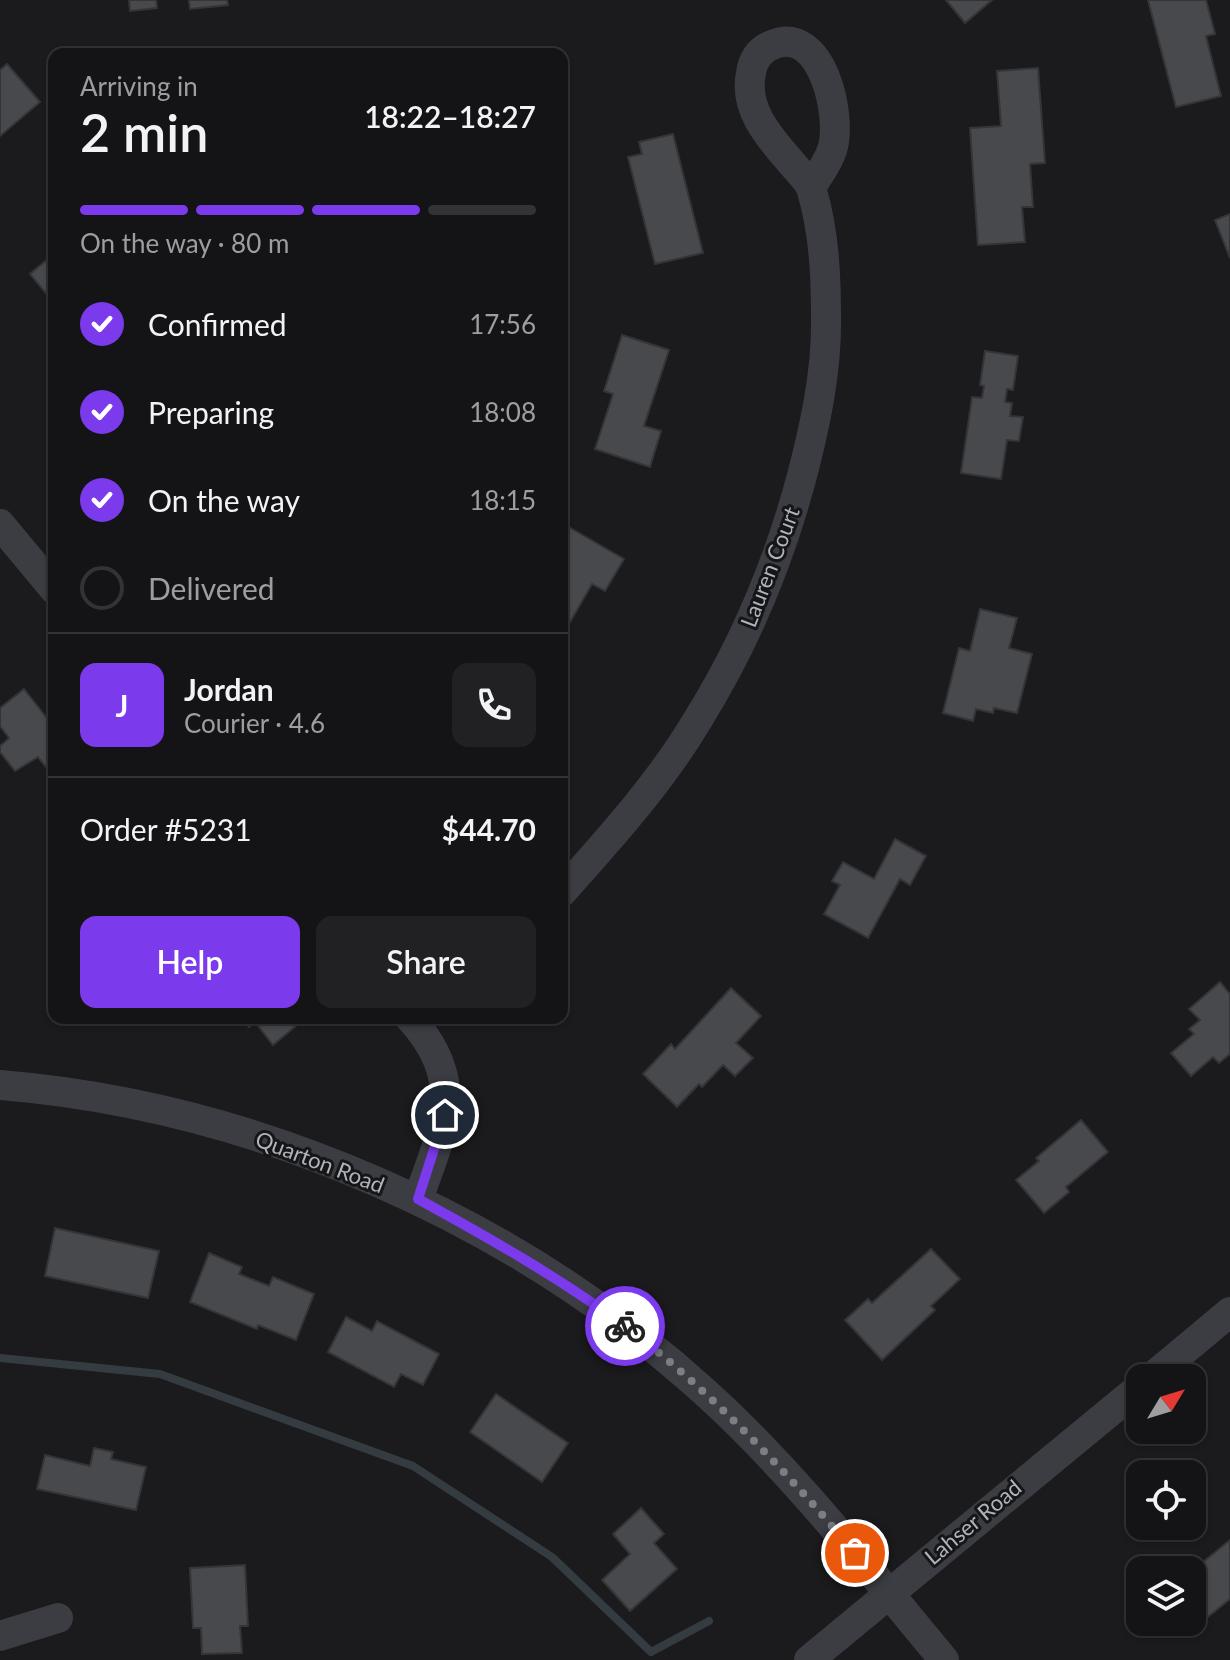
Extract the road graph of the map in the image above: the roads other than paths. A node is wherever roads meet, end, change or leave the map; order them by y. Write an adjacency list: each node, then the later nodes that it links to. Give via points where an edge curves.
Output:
1 (811, 187): 4 (street, Lauren Court, via 824,247 827,320 820,396 792,515 744,638 697,722)
2 (0, 524): 3 (street)
3 (48, 582)
4 (568, 885)
5 (420, 1024): 7 (street, via 441,1063 446,1090 445,1115)
6 (0, 1085): 7 (street, Quarton Road, via 149,1109 234,1131)
7 (418, 1199): 11 (street, Quarton Road, via 519,1254 672,1363 770,1455)
8 (1230, 1312): 9 (street)
9 (1168, 1364)
10 (1126, 1398): 11 (street, Lahser Road)
11 (888, 1593): 14 (street, Lahser Road); 15 (street, Quarton Road)
12 (58, 1618): 13 (street)
13 (0, 1636)
14 (809, 1660)
15 (944, 1660)

